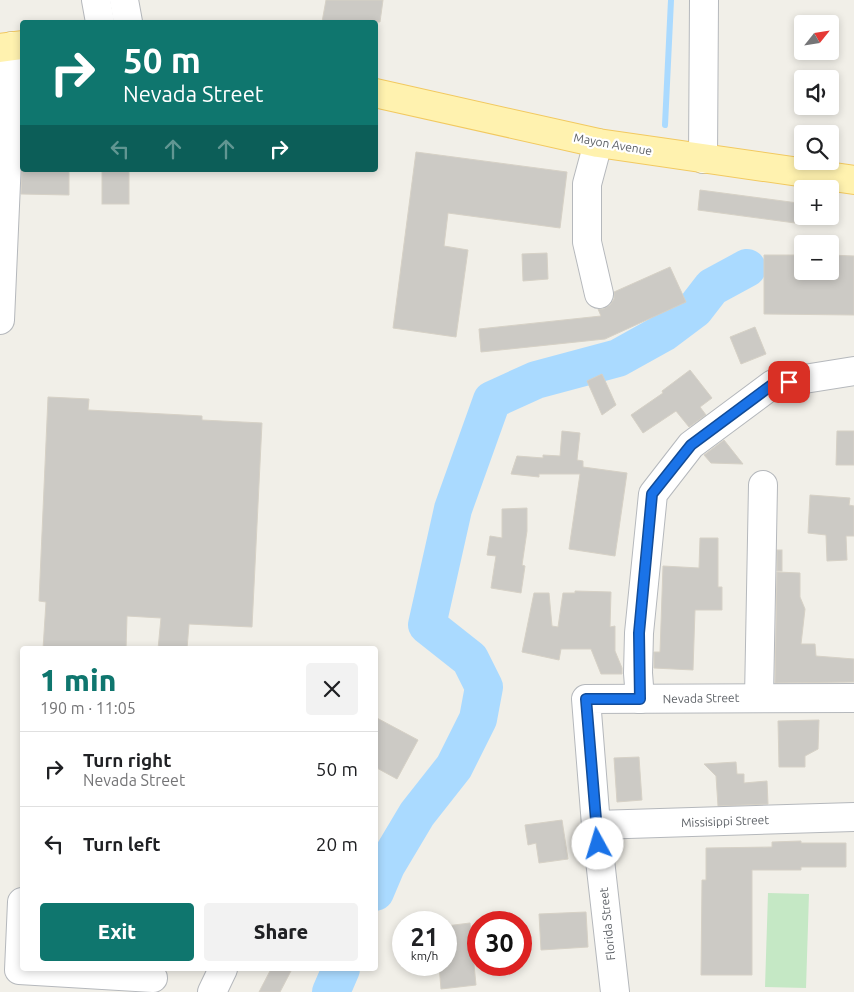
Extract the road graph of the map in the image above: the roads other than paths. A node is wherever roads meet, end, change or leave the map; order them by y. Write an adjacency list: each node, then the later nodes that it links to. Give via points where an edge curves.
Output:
1 (96, 0): 4 (street)
2 (124, 0): 5 (street)
3 (704, 0): 9 (street)
4 (100, 20)
5 (128, 20)
6 (12, 47): 12 (street)
7 (378, 94): 8 (main road, Mayon Avenue)
8 (598, 143): 9 (main road, Mayon Avenue); 11 (street, via 587,184 586,242)
9 (703, 159): 10 (main road, Mayon Avenue)
10 (854, 180)
11 (599, 294)
12 (0, 320)
13 (854, 372): 17 (street, via 773,384 691,445 652,494 639,633)
14 (763, 485): 15 (street)
15 (759, 698): 16 (street, Nevada Street); 17 (street, Nevada Street)
16 (854, 698)
17 (640, 699): 19 (street, Nevada Street, via 586,699)
18 (854, 816): 19 (street, Missisippi Street)
19 (596, 825): 25 (street, Florida Street)
20 (20, 942): 23 (street)
21 (222, 971): 24 (street)
22 (153, 978): 23 (street)
23 (18, 981)
24 (212, 992)
25 (615, 992)

